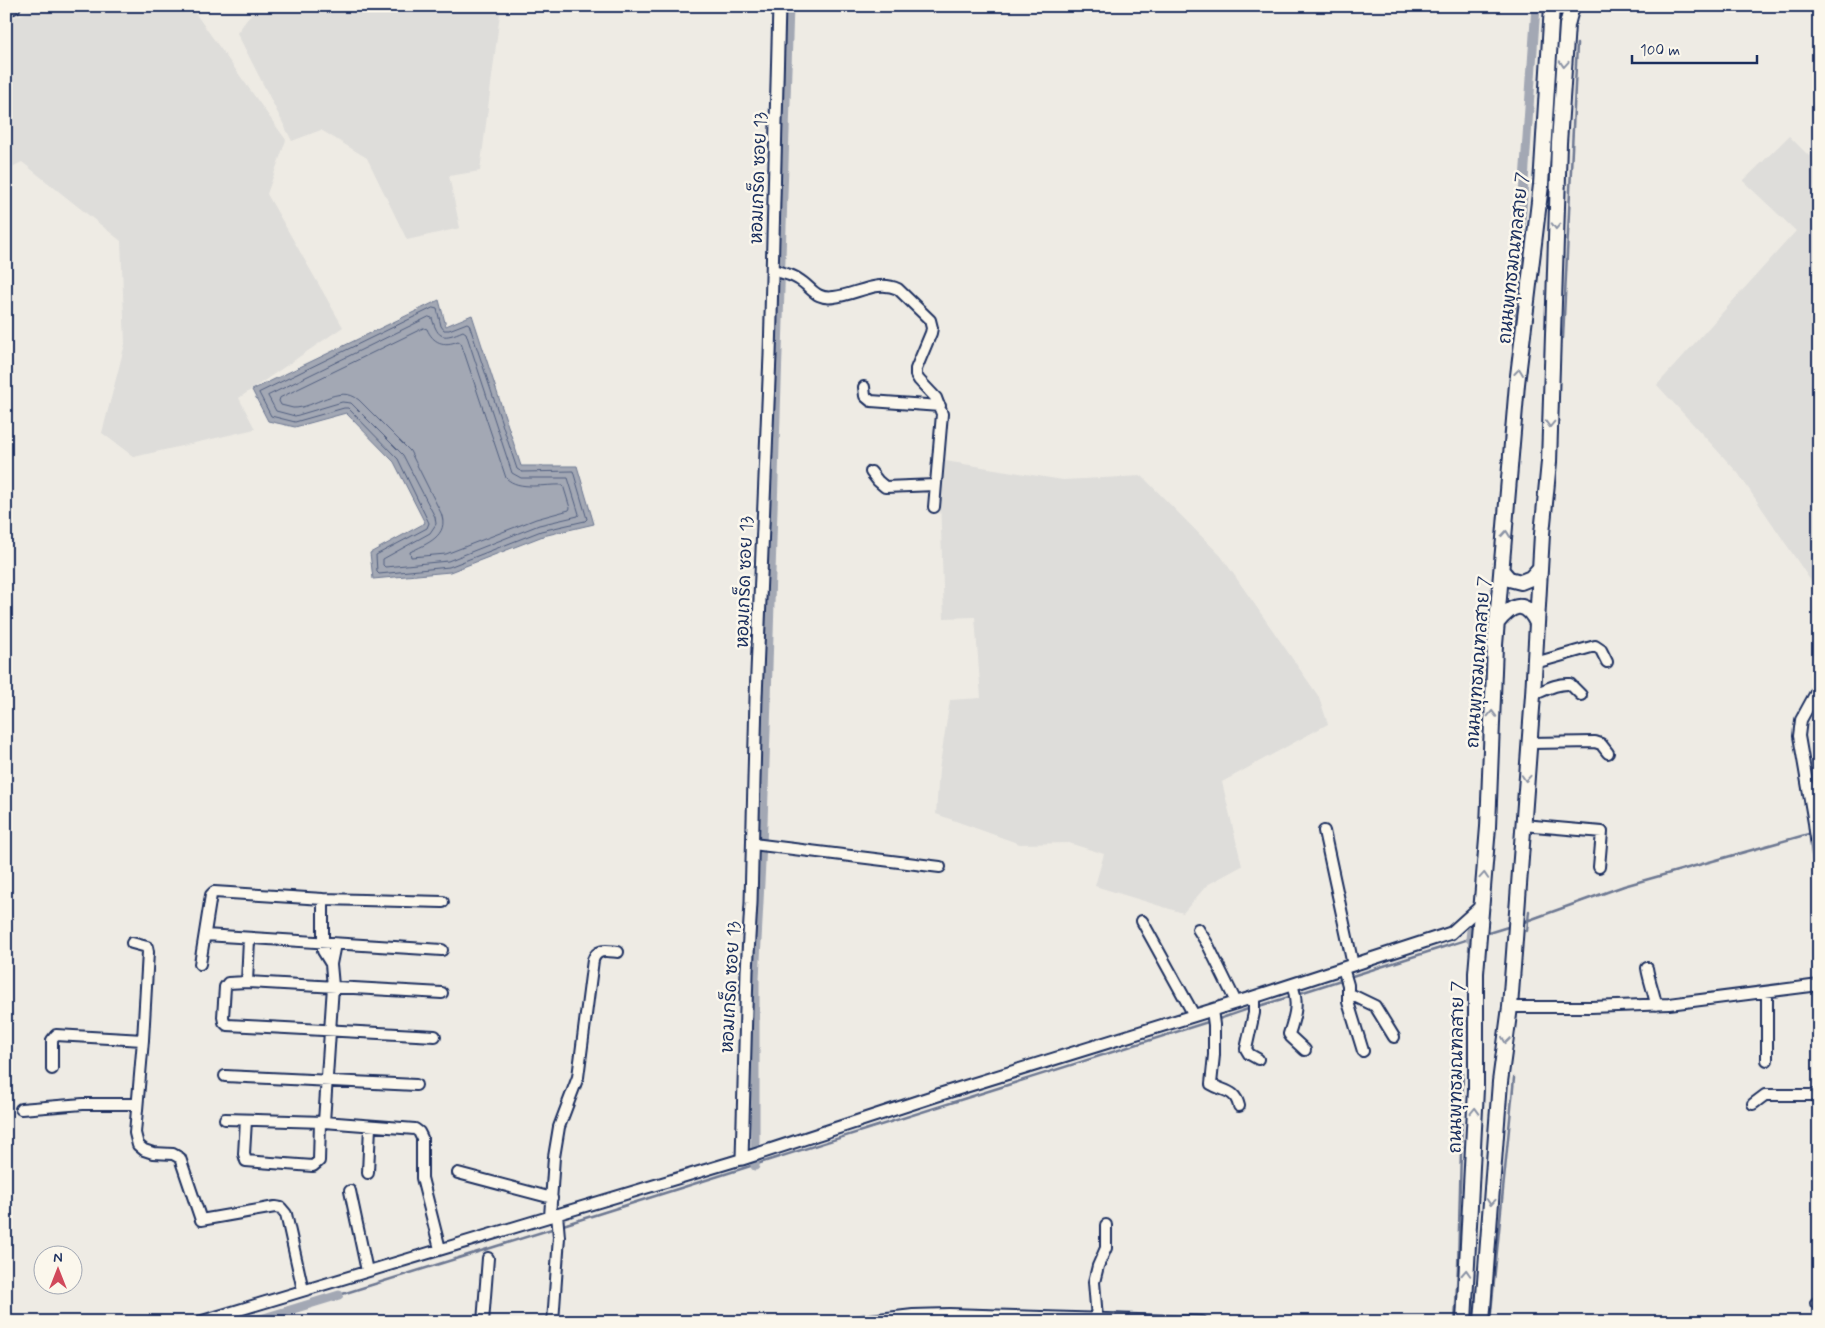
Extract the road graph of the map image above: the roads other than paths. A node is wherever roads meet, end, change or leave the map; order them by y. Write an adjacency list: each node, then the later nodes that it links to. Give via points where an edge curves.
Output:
1 (12, 6): 3 (main road)
2 (779, 6): 6 (street, หอมเกร็ด ซอย 13)
3 (6, 8)
4 (1569, 9): 12 (main road, ถนนพุทธมณฑลสาย 7, one-way to 12, via 1559,143 1549,462)
5 (1550, 10): 13 (main road, ถนนพุทธมณฑลสาย 7, one-way to 5, via 1517,384 1541,185)
6 (778, 272): 8 (street, via 798,278 816,295 833,298 880,285 898,288 932,323 916,375); 25 (street, หอมเกร็ด ซอย 13, via 756,697)
7 (864, 388): 8 (street, via 865,396 871,401)
8 (940, 406): 10 (street, via 941,431)
9 (871, 472): 10 (street, via 885,487)
10 (935, 485): 11 (street)
11 (934, 507)
12 (1540, 568): 13 (main road, via 1531,578 1521,582 1510,579); 15 (main road, ถนนพุทธมณฑลสาย 7)
13 (1502, 571): 14 (main road, ถนนพุทธมณฑลสาย 7)
14 (1497, 623): 15 (main road, via 1506,611 1516,606 1526,608); 31 (main road, ถนนพุทธมณฑลสาย 7, one-way to 14, via 1488,827)
15 (1537, 623): 17 (main road, ถนนพุทธมณฑลสาย 7)
16 (1607, 662): 17 (street, via 1595,646)
17 (1535, 663): 20 (main road, ถนนพุทธมณฑลสาย 7)
18 (1819, 688): 26 (street, via 1799,729)
19 (1581, 695): 20 (street, via 1570,684 1564,684)
20 (1533, 696): 21 (main road, ถนนพุทธมณฑลสาย 7)
21 (1529, 743): 22 (street, via 1595,742); 23 (main road, ถนนพุทธมณฑลสาย 7, one-way to 23)
22 (1608, 753)
23 (1522, 825): 28 (street, via 1602,832); 55 (main road, ถนนพุทธมณฑลสาย 7)
24 (1324, 831): 44 (street)
25 (760, 845): 27 (street); 79 (street, หอมเกร็ด ซอย 13, via 747,971)
26 (1819, 864)
27 (940, 867)
28 (1599, 867)
29 (323, 899): 30 (street); 34 (street, via 214,892); 37 (street)
30 (443, 902)
31 (1478, 915): 44 (street, via 1452,933); 97 (main road, ถนนพุทธมณฑลสาย 7, one-way to 31, via 1476,1090)
32 (1142, 921): 56 (street)
33 (1198, 929): 52 (street)
34 (205, 935): 35 (street); 41 (street)
35 (248, 939): 37 (street); 45 (street)
36 (132, 943): 61 (street, via 147,946 148,952)
37 (323, 943): 38 (street); 42 (street)
38 (335, 944): 39 (street); 42 (street)
39 (442, 950)
40 (618, 952): 83 (street, via 600,951 592,960 578,1076 559,1128)
41 (200, 964)
42 (331, 964): 47 (street)
43 (1647, 968): 54 (street)
44 (1347, 969): 48 (street); 49 (street)
45 (247, 982): 47 (street); 58 (street, via 228,983 225,988 223,1017 228,1025)
46 (1819, 985): 50 (street)
47 (333, 986): 51 (street); 58 (street)
48 (1293, 987): 53 (street); 62 (street, via 1296,1010 1289,1034)
49 (1348, 989): 60 (street, via 1375,1006); 63 (street, via 1348,1002)
50 (1767, 992): 54 (street); 65 (street)
51 (442, 993)
52 (1236, 1002): 53 (street); 57 (street)
53 (1254, 1005): 64 (street, via 1246,1049)
54 (1656, 1005): 55 (street)
55 (1510, 1007): 98 (main road, ถนนพุทธมณฑลสาย 7, one-way to 98, via 1500,1082)
56 (1194, 1015): 57 (street); 79 (street)
57 (1213, 1017): 73 (street, via 1211,1084 1234,1094)
58 (330, 1031): 59 (street); 68 (street)
59 (435, 1036)
60 (1394, 1037)
61 (143, 1040): 66 (street, via 56,1035 52,1040); 71 (street)
62 (1305, 1050)
63 (1363, 1051)
64 (1258, 1059)
65 (1767, 1060)
66 (52, 1069)
67 (224, 1076): 68 (street)
68 (328, 1081): 69 (street); 77 (street)
69 (416, 1085)
70 (1819, 1095): 72 (street, via 1765,1095)
71 (137, 1104): 74 (street); 89 (street, via 135,1133 138,1145 153,1153 173,1154 180,1158 201,1220 281,1208 286,1214)
72 (1753, 1104)
73 (1239, 1106)
74 (21, 1109)
75 (225, 1119): 76 (street)
76 (246, 1120): 77 (street); 77 (street, via 246,1161 313,1166 319,1161)
77 (322, 1122): 78 (street)
78 (370, 1126): 80 (street); 86 (street, via 419,1132 422,1138 422,1178)
79 (752, 1156): 84 (street)
80 (368, 1173)
81 (458, 1173): 83 (street)
82 (350, 1191): 88 (street)
83 (552, 1198): 84 (street)
84 (555, 1218): 86 (street); 94 (street, via 559,1237)
85 (1106, 1224): 90 (street, via 1106,1248 1094,1282)
86 (440, 1249): 88 (street)
87 (488, 1258): 93 (street)
88 (367, 1270): 89 (street)
89 (303, 1290): 92 (street)
90 (1097, 1318): 91 (street); 96 (street)
91 (1058, 1320): 95 (street, via 949,1314)
92 (198, 1322)
93 (483, 1322)
94 (553, 1322)
95 (853, 1322)
96 (1202, 1322)
97 (1464, 1322)
98 (1482, 1322)

